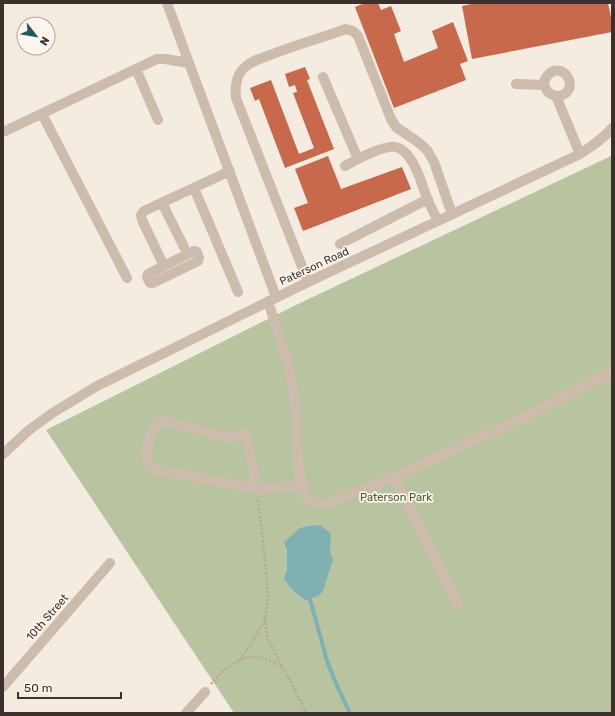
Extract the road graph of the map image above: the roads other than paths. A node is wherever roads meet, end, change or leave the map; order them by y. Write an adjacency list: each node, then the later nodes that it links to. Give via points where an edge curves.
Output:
1 (167, 3): 2 (street)
2 (189, 63): 3 (street, via 156,59); 15 (street)
3 (136, 69): 8 (street); 9 (street)
4 (323, 77): 13 (street)
5 (516, 84): 6 (street)
6 (544, 85): 7 (street, via 547,92); 7 (street, via 545,78 553,71 566,74 570,80 570,87 563,95)
7 (556, 96): 12 (street)
8 (42, 114): 11 (street); 24 (street)
9 (158, 120)
10 (612, 128): 12 (street, Paterson Road)
11 (3, 132)
12 (580, 154): 19 (street, Paterson Road)
13 (358, 159): 14 (street); 17 (street, via 386,147 403,150 410,158)
14 (345, 166)
15 (230, 171): 16 (street); 27 (street)
16 (194, 188): 18 (street); 26 (street)
17 (428, 199): 20 (street); 21 (street)
18 (162, 203): 22 (street); 23 (street, via 141,215)
19 (452, 214): 20 (street, Paterson Road); 25 (street, via 434,162 427,150 396,127 391,119 358,36 353,31 346,29 252,62 242,70 236,80 236,98)
20 (438, 221): 25 (street, Paterson Road)
21 (340, 244)
22 (184, 247)
23 (164, 266): 23 (street, via 148,274 150,282 153,283 198,261 199,258 194,251)
24 (127, 278)
25 (308, 282): 27 (street, Paterson Road)
26 (238, 292)
27 (272, 299): 29 (street, Paterson Road, via 97,386 29,430); 31 (street, via 294,398)
28 (612, 371): 30 (street, via 522,418)
29 (3, 454)
30 (394, 477): 31 (street, via 325,504 319,504 305,496); 34 (street)
31 (302, 486): 32 (street)
32 (257, 489): 32 (street, via 154,469 149,466 146,458 150,434 159,423 165,421 227,438 246,434)
33 (110, 563): 35 (street, 10th Street)
34 (458, 605)
35 (3, 687)
36 (204, 692): 37 (street)
37 (186, 713)

